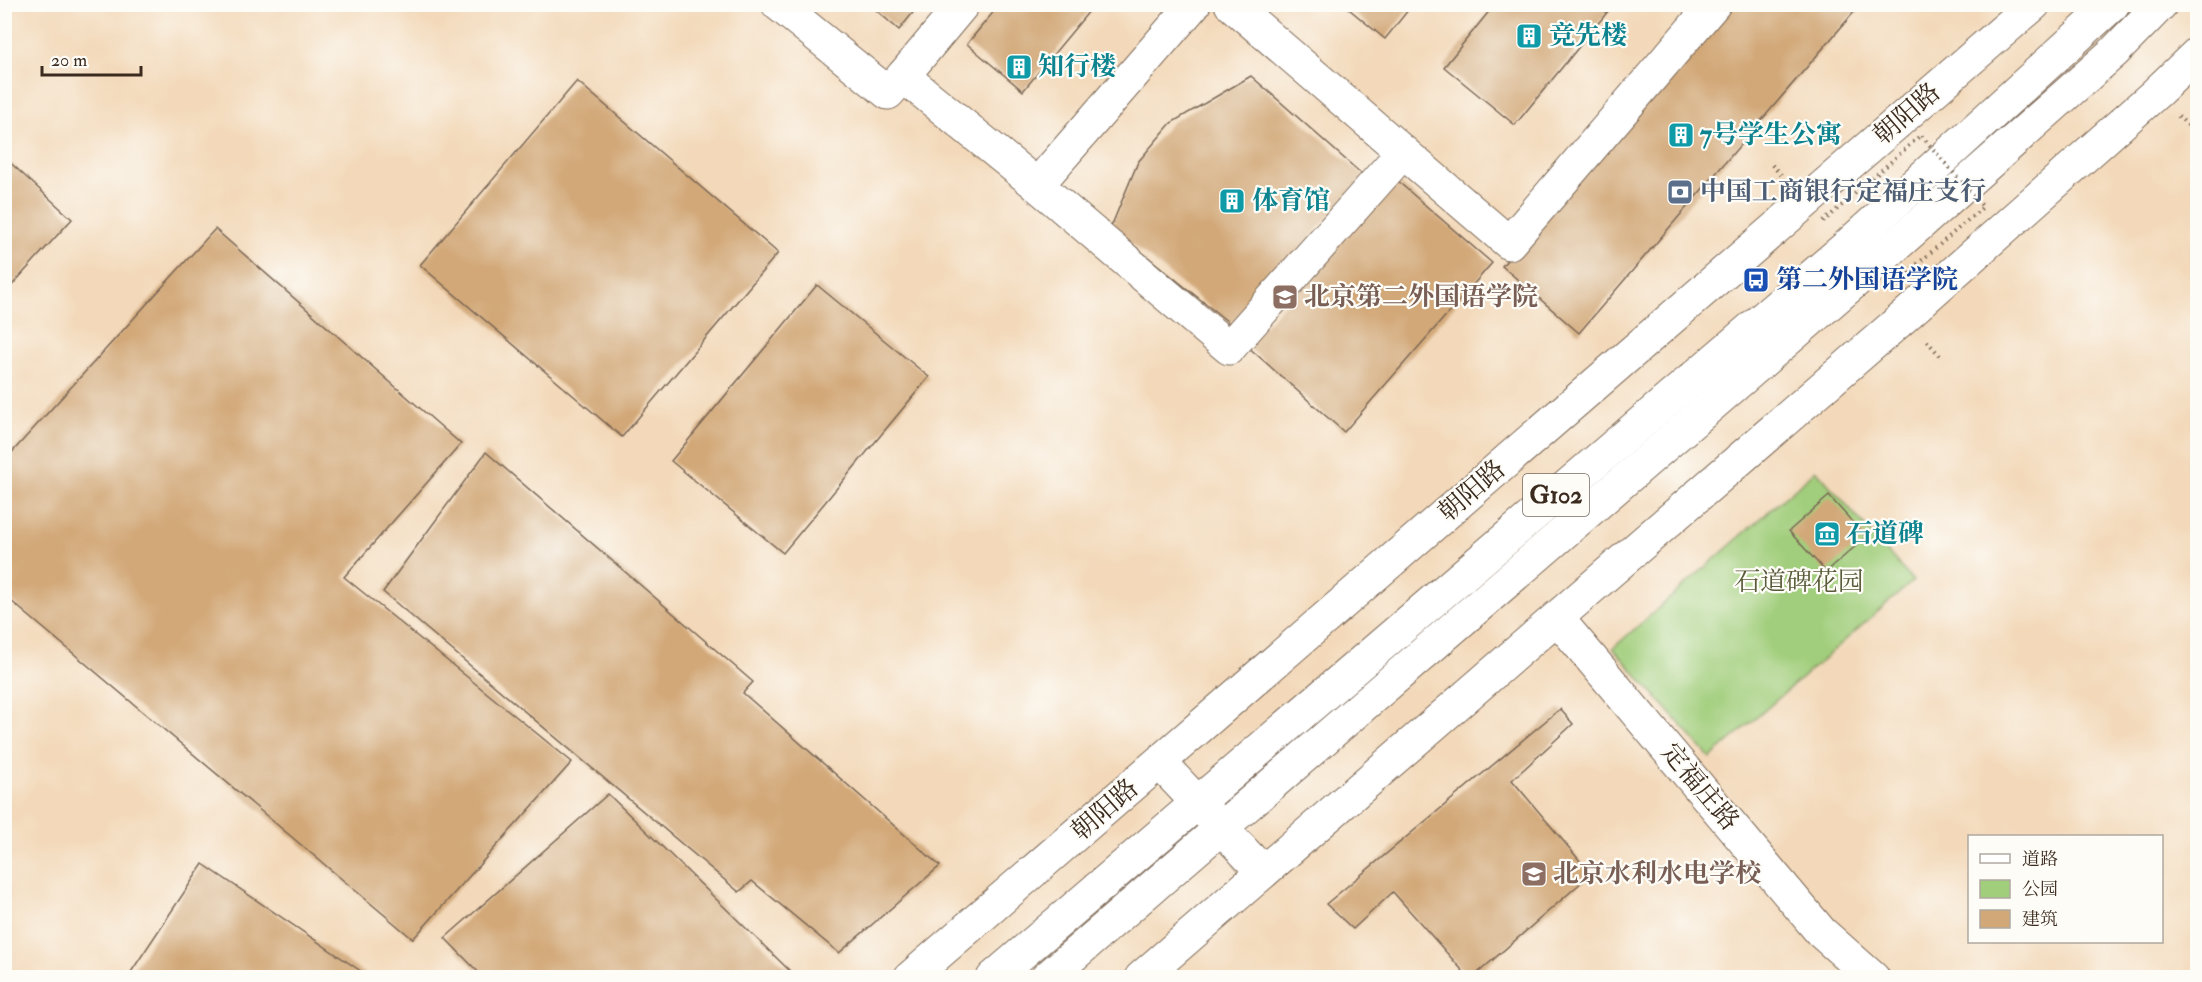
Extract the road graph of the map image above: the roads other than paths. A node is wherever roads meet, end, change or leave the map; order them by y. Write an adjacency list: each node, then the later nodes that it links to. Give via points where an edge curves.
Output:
1 (778, 4): 10 (main road, via 888,93)
2 (963, 4): 10 (main road)
3 (1194, 4): 12 (main road)
4 (1231, 4): 11 (main road)
5 (1714, 4): 11 (main road, via 1509,243)
6 (2034, 4): 14 (main road, 朝阳路)
7 (2113, 4): 15 (main road, G102, via 1836,255)
8 (2161, 4): 16 (main road, G102, via 2114,52 1866,272)
9 (2198, 53): 13 (main road, via 1905,316)
10 (903, 76): 12 (main road)
11 (1403, 152): 12 (main road, via 1229,348)
12 (1037, 185)
13 (1557, 618): 17 (main road); 22 (main road, 定福庄路, via 1821,932)
14 (1160, 763): 15 (main road); 18 (main road, 朝阳路)
15 (1197, 802): 16 (main road); 19 (main road, G102)
16 (1221, 827): 17 (main road); 20 (main road, G102)
17 (1263, 872): 21 (main road)
18 (910, 978)
19 (993, 978)
20 (1047, 978)
21 (1141, 978)
22 (1873, 978)

